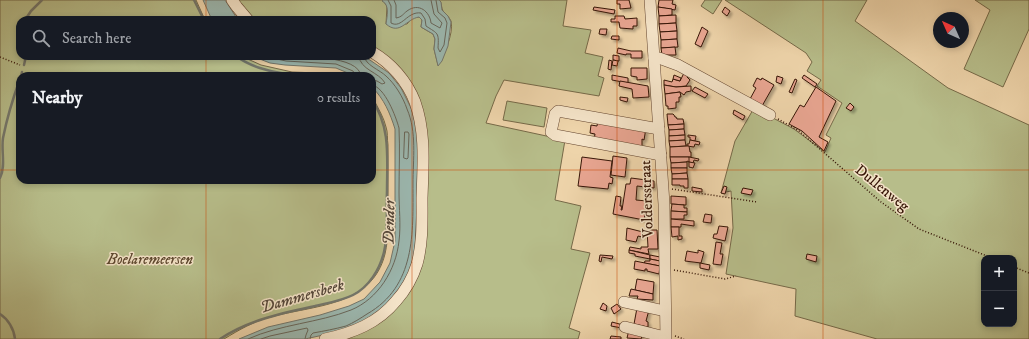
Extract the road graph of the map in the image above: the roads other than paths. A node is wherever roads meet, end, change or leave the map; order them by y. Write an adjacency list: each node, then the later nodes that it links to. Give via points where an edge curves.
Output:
1 (232, 0): 3 (street)
2 (650, 0): 5 (street, Voldersstraat)
3 (245, 16)
4 (376, 55): 14 (street, via 386,61 407,87 419,115 423,140 421,242 412,276 397,301 382,315 358,330)
5 (654, 58): 6 (street, via 678,65); 7 (street, Voldersstraat)
6 (770, 115)
7 (659, 129): 8 (street, Voldersstraat); 8 (street, via 558,111 551,132 555,135)
8 (661, 155): 11 (street, Voldersstraat)
9 (624, 302): 11 (street)
10 (645, 303): 11 (street)
11 (665, 308): 13 (street, Voldersstraat)
12 (625, 327): 13 (street)
13 (666, 338)
14 (325, 339)

